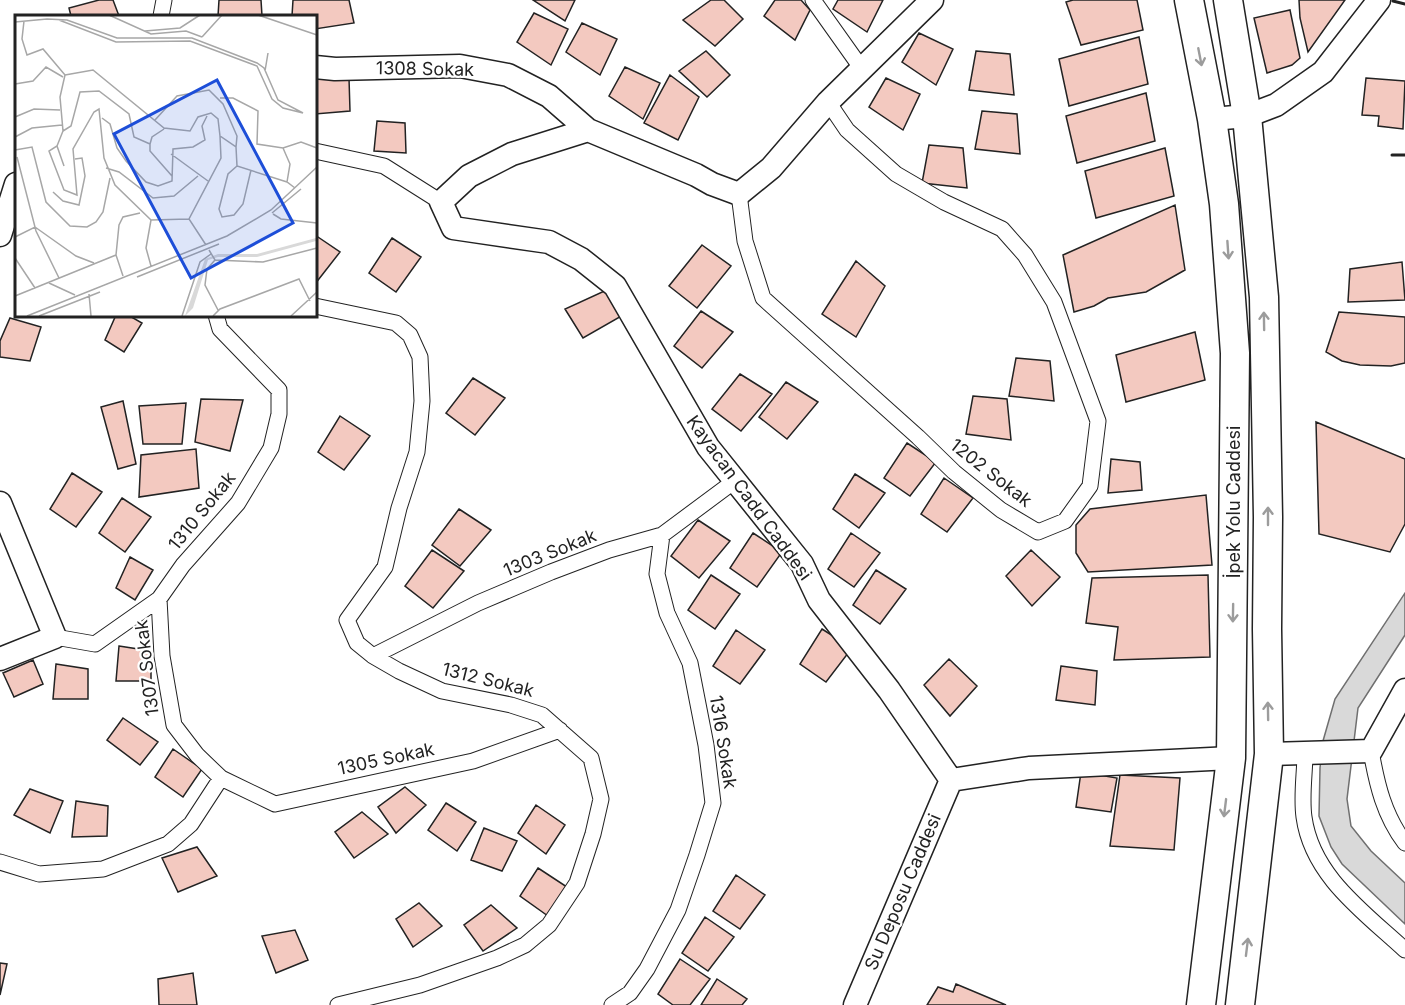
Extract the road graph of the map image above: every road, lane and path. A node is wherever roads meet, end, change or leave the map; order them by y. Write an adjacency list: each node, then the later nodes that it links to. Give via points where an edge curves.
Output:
1 (164, 0): 7 (street)
2 (813, 0): 9 (street)
3 (932, 0): 9 (street)
4 (1189, 0): 12 (highway, İpek Yolu Caddesi, one-way to 12)
5 (1228, 0): 11 (highway, İpek Yolu Caddesi)
6 (1379, 0): 11 (street, via 1323,72 1276,105)
7 (161, 15)
8 (316, 67): 13 (street, 1308 Sokak, via 460,66 508,75 549,96)
9 (862, 69): 10 (street)
10 (828, 102): 16 (street, via 771,168); 16 (street, 1202 Sokak, via 848,130 896,174 1002,229 1025,255 1054,302 1098,422 1090,486 1065,521 1038,532 1001,510 763,298 745,241)
11 (1247, 116): 12 (street); 32 (highway, İpek Yolu Caddesi, one-way to 11, via 1264,297)
12 (1212, 119): 33 (highway, İpek Yolu Caddesi, one-way to 33, via 1224,204 1235,353)
13 (588, 130): 16 (street); 17 (street, via 512,154 469,176)
14 (316, 151): 17 (street, via 384,166)
15 (15, 187): 18 (street)
16 (739, 194)
17 (441, 202): 21 (street, Kayacan Cadd Caddesi, via 453,228 549,242 615,285 708,447)
18 (0, 236)
19 (316, 306): 26 (street, 1312 Sokak, via 396,323 410,335 420,357 422,400 417,452 386,567 347,620 357,643)
20 (216, 316): 24 (street, 1310 Sokak, via 220,329 279,390 279,414 272,448 238,503 183,565)
21 (736, 480): 23 (street, 1303 Sokak); 35 (street, Kayacan Cadd Caddesi, via 802,564 819,600 889,690)
22 (0, 503): 25 (street)
23 (662, 535): 26 (street, 1303 Sokak, via 551,572); 40 (street, 1316 Sokak, via 657,574 667,613 690,663 713,803 678,910 630,993)
24 (159, 599): 25 (street, 1310 Sokak, via 95,644); 34 (street, 1307 Sokak, via 162,656 174,725)
25 (55, 637): 27 (street)
26 (373, 656): 29 (street, 1312 Sokak, via 442,692 542,714)
27 (0, 659)
28 (1405, 690): 31 (street)
29 (560, 730): 34 (street, 1305 Sokak, via 473,761 275,804); 39 (street, 1312 Sokak, via 591,758 601,799 577,883 549,925 525,945 497,958 420,985)
30 (1310, 752): 31 (street); 32 (street); 38 (street, via 1304,815 1318,859 1334,884)
31 (1364, 752): 36 (street, via 1383,806)
32 (1269, 754): 43 (highway, İpek Yolu Caddesi, one-way to 32)
33 (1231, 758): 35 (street, via 1029,768); 42 (highway, İpek Yolu Caddesi, one-way to 42)
34 (221, 778): 37 (street, via 191,824 168,844 114,865 39,874)
35 (951, 780): 41 (street, Su Deposu Caddesi)
36 (1405, 843)
37 (0, 862)
38 (1405, 950)
39 (338, 1005)
40 (612, 1005)
41 (855, 1005)
42 (1201, 1005)
43 (1240, 1005)

